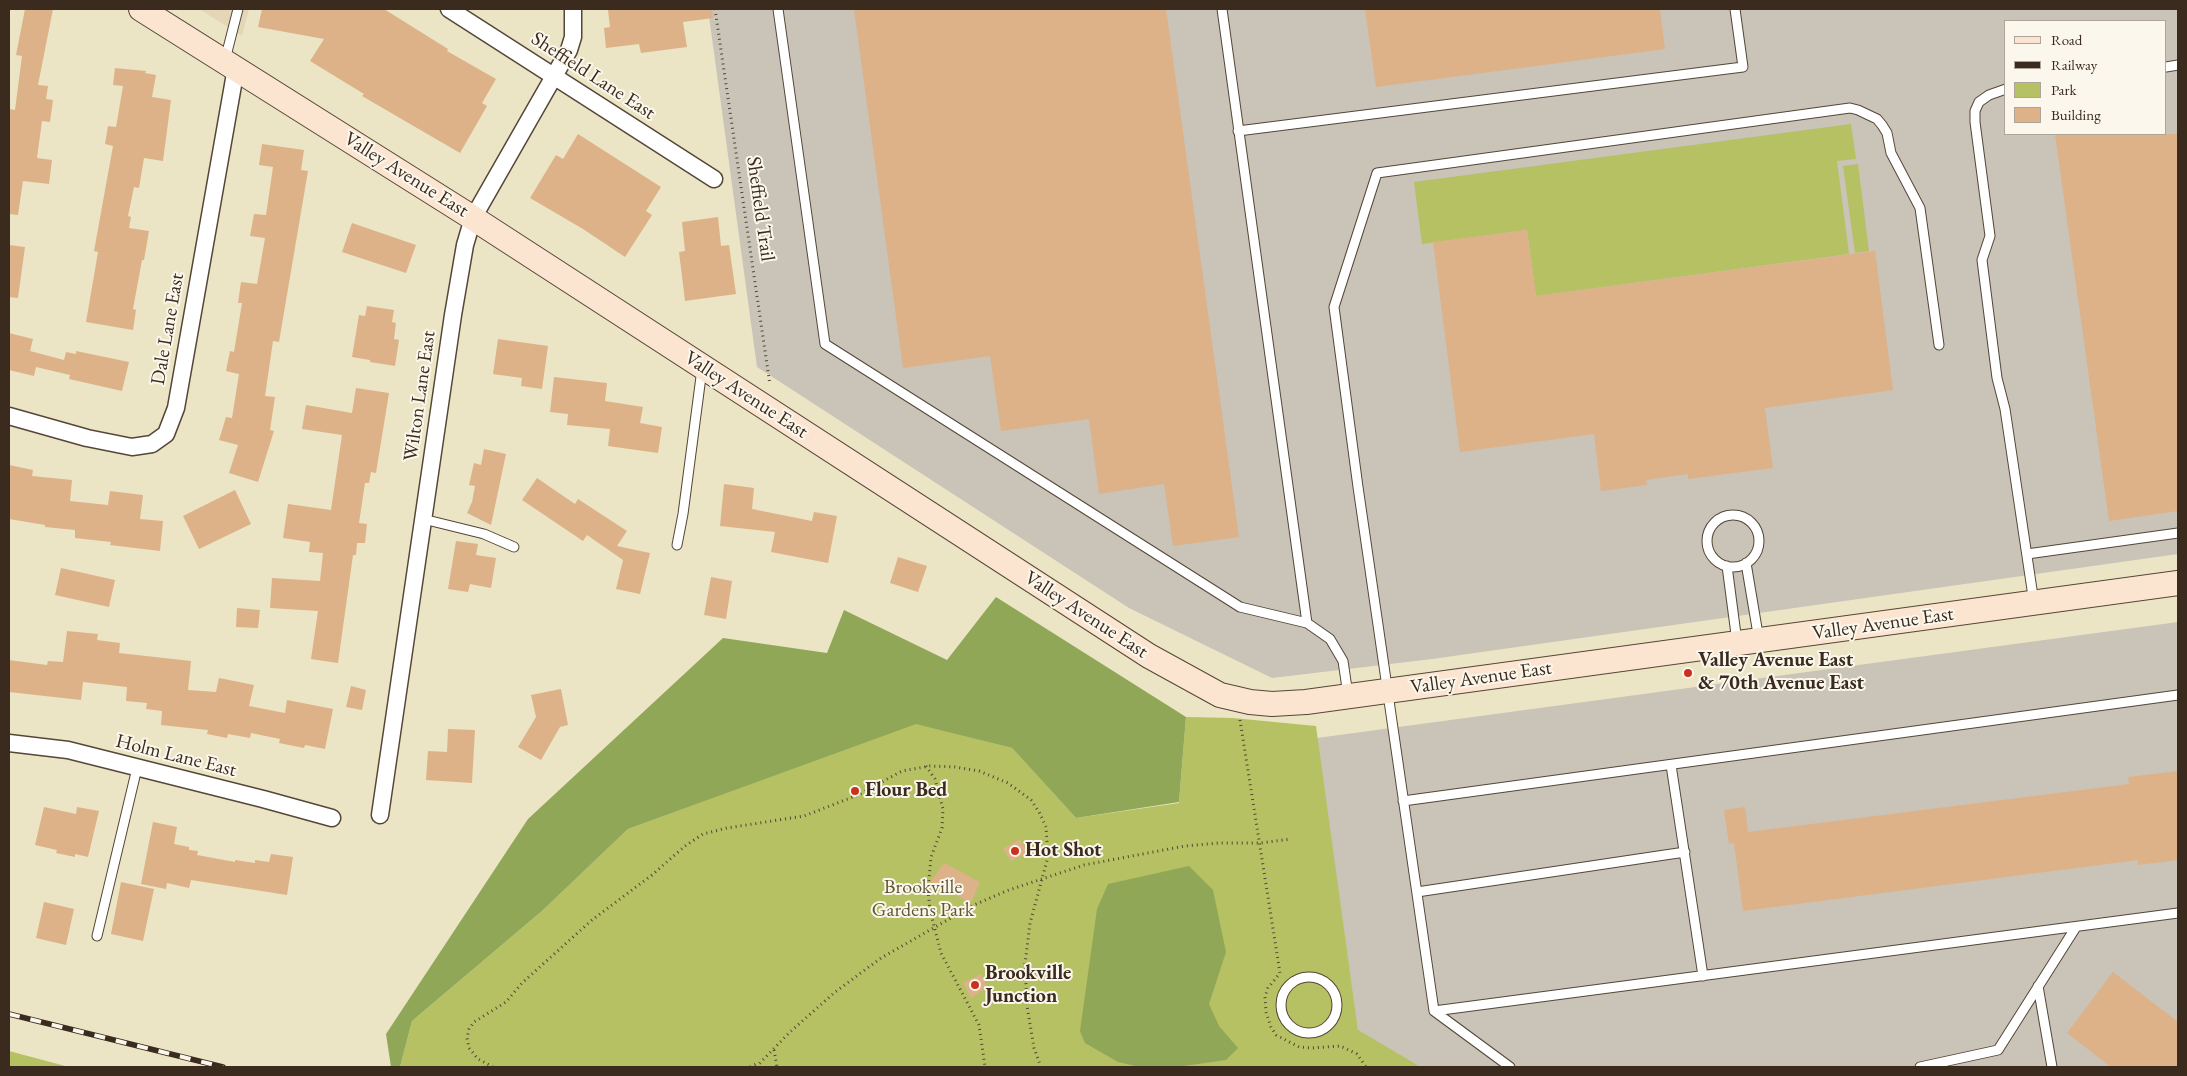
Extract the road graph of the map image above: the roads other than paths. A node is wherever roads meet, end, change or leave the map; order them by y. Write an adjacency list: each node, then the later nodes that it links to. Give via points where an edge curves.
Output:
1 (141, 9): 8 (main road, Valley Avenue East)
2 (238, 9): 8 (lane)
3 (448, 9): 9 (street, Sheffield Lane East)
4 (573, 9): 9 (street, Wilton Lane East, via 571,43)
5 (778, 9): 26 (lane, via 825,344 1240,607)
6 (1222, 9): 11 (lane)
7 (1735, 9): 11 (lane, via 1743,66)
8 (230, 64): 13 (main road, Valley Avenue East); 16 (street, Dale Lane East, via 176,408 166,434 152,444 132,447)
9 (555, 77): 12 (street, Sheffield Lane East); 13 (street, Wilton Lane East)
10 (2004, 90): 21 (lane, via 1979,102 1975,122 1990,236 1982,260 1997,378 2005,409)
11 (1238, 131): 26 (lane)
12 (714, 179)
13 (473, 218): 15 (main road, Valley Avenue East); 17 (street, Wilton Lane East, via 461,268)
14 (1939, 345): 28 (lane, via 1920,208 1891,153 1884,129 1877,119 1858,110 1850,108 1377,173 1334,307)
15 (702, 366): 19 (lane); 30 (main road, Valley Avenue East, via 1149,656 1220,696 1286,704)
16 (9, 416)
17 (423, 519): 20 (lane, via 484,534); 35 (street, Wilton Lane East)
18 (2178, 533): 21 (lane)
19 (677, 545)
20 (514, 547)
21 (2026, 554): 25 (lane)
22 (1746, 563): 23 (lane); 23 (lane, via 1757,551 1758,534 1749,520 1742,516 1725,516 1712,526 1707,541 1713,557); 27 (lane)
23 (1727, 566): 27 (lane)
24 (2178, 583): 25 (main road, Valley Avenue East)
25 (2034, 603): 27 (main road, Valley Avenue East)
26 (1307, 623): 30 (lane, via 1330,639 1343,661)
27 (1748, 642): 28 (main road, Valley Avenue East)
28 (1387, 691): 30 (main road, Valley Avenue East); 34 (lane)
29 (2178, 695): 32 (lane)
30 (1348, 696)
31 (9, 743): 33 (street, Holm Lane East, via 68,750)
32 (1671, 765): 34 (lane); 37 (lane)
33 (137, 768): 36 (street, Holm Lane East); 41 (lane)
34 (1403, 801): 38 (lane)
35 (380, 815)
36 (332, 818)
37 (1685, 852): 38 (lane); 42 (lane)
38 (1417, 892): 44 (lane)
39 (2178, 914): 40 (lane)
40 (2076, 927): 42 (lane); 43 (lane)
41 (97, 936)
42 (1703, 976): 44 (lane)
43 (2038, 986): 47 (lane, via 1998,1050); 48 (lane)
44 (1434, 1012): 46 (lane)
45 (1336, 1015): 45 (lane, via 1336,997 1332,989 1317,978 1298,979 1284,991 1281,1000 1284,1019 1298,1031 1316,1033 1331,1023)
46 (1510, 1067)
47 (1920, 1067)
48 (2052, 1067)

